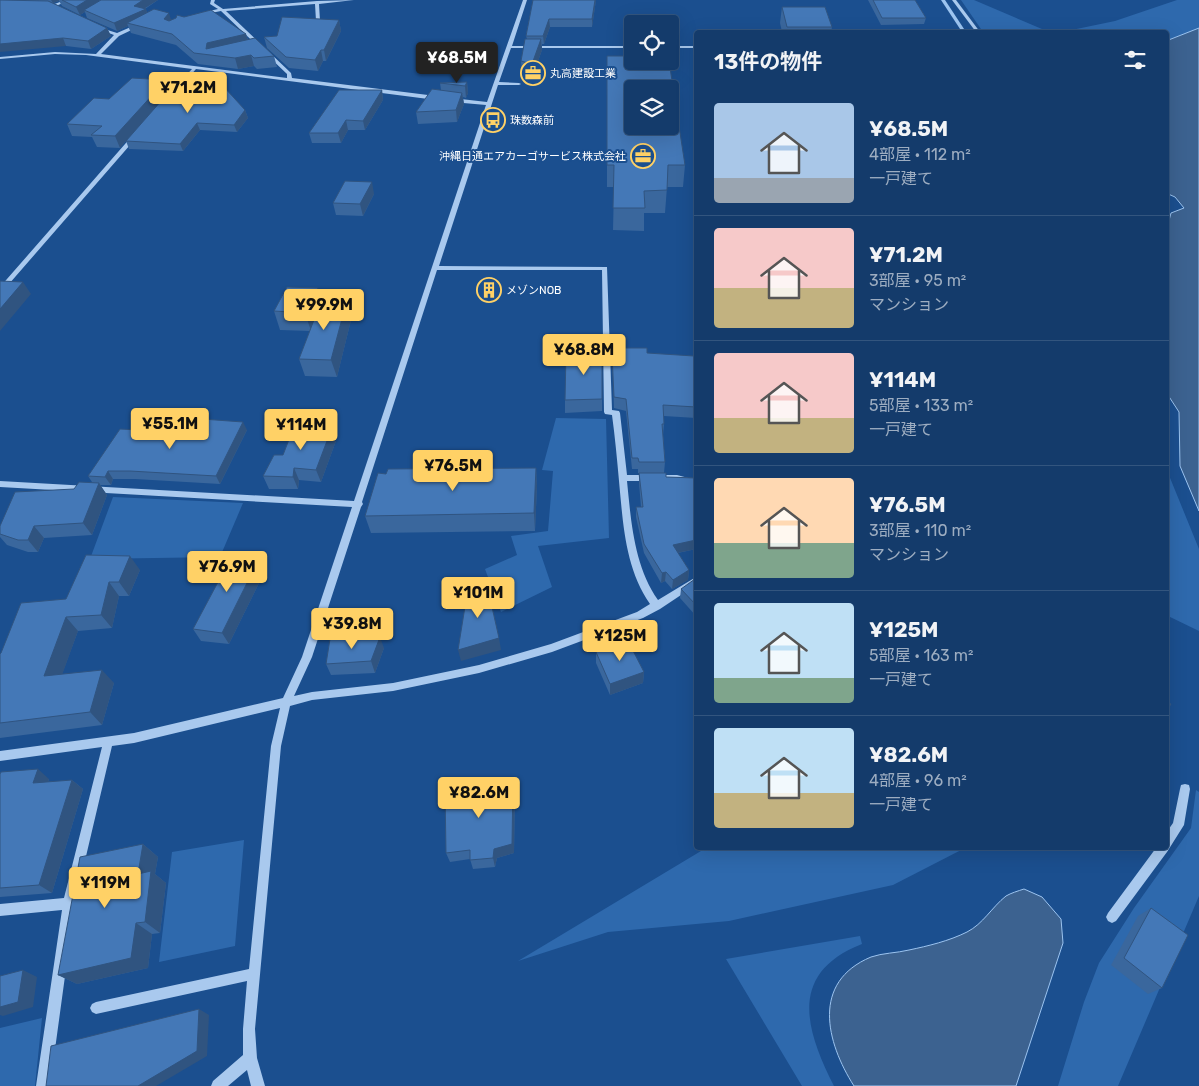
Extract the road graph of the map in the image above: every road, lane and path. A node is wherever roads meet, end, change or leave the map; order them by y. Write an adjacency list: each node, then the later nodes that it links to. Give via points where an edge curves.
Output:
1 (69, 0): 8 (street)
2 (213, 0): 10 (street, via 212,4)
3 (352, 0): 6 (street)
4 (525, 0): 18 (street)
5 (954, 0): 15 (street)
6 (317, 2): 10 (street); 13 (street)
7 (36, 6): 8 (street)
8 (53, 6): 9 (street)
9 (62, 10)
10 (222, 10): 11 (street); 17 (street)
11 (193, 16)
12 (149, 20): 16 (street)
13 (318, 21)
14 (95, 26): 16 (street)
15 (976, 30)
16 (117, 35): 23 (street)
17 (259, 46): 22 (street); 26 (street, via 289,74)
18 (508, 47): 19 (street); 27 (street)
19 (624, 47)
20 (679, 47): 21 (street)
21 (694, 47)
22 (250, 48)
23 (98, 56): 24 (street, via 55,52); 25 (street)
24 (0, 58)
25 (194, 69): 26 (street); 29 (street)
26 (290, 80): 30 (street)
27 (496, 83): 28 (street); 30 (street)
28 (519, 84)
29 (170, 96)
30 (489, 104): 32 (street)
31 (138, 133): 33 (street)
32 (436, 268): 34 (street, via 605,268 608,412 616,413); 37 (street)
33 (0, 291)
34 (623, 478): 35 (street, via 677,478); 39 (street, via 629,538 647,595)
35 (694, 482)
36 (0, 484): 37 (street)
37 (358, 504): 40 (street, via 307,658)
38 (694, 582): 39 (street)
39 (657, 606): 40 (street, via 552,648 479,669 393,687)
40 (286, 702): 41 (street); 49 (street, via 276,746)
41 (108, 742): 42 (street); 46 (street)
42 (0, 756)
43 (1185, 789): 44 (street, via 1178,824)
44 (1169, 838)
45 (1162, 850): 48 (street)
46 (69, 903): 47 (street); 52 (street)
47 (0, 910)
48 (1112, 917)
49 (253, 974): 50 (street); 51 (street)
50 (96, 1008)
51 (250, 1058): 53 (street); 54 (street)
52 (43, 1086)
53 (218, 1086)
54 (258, 1086)

